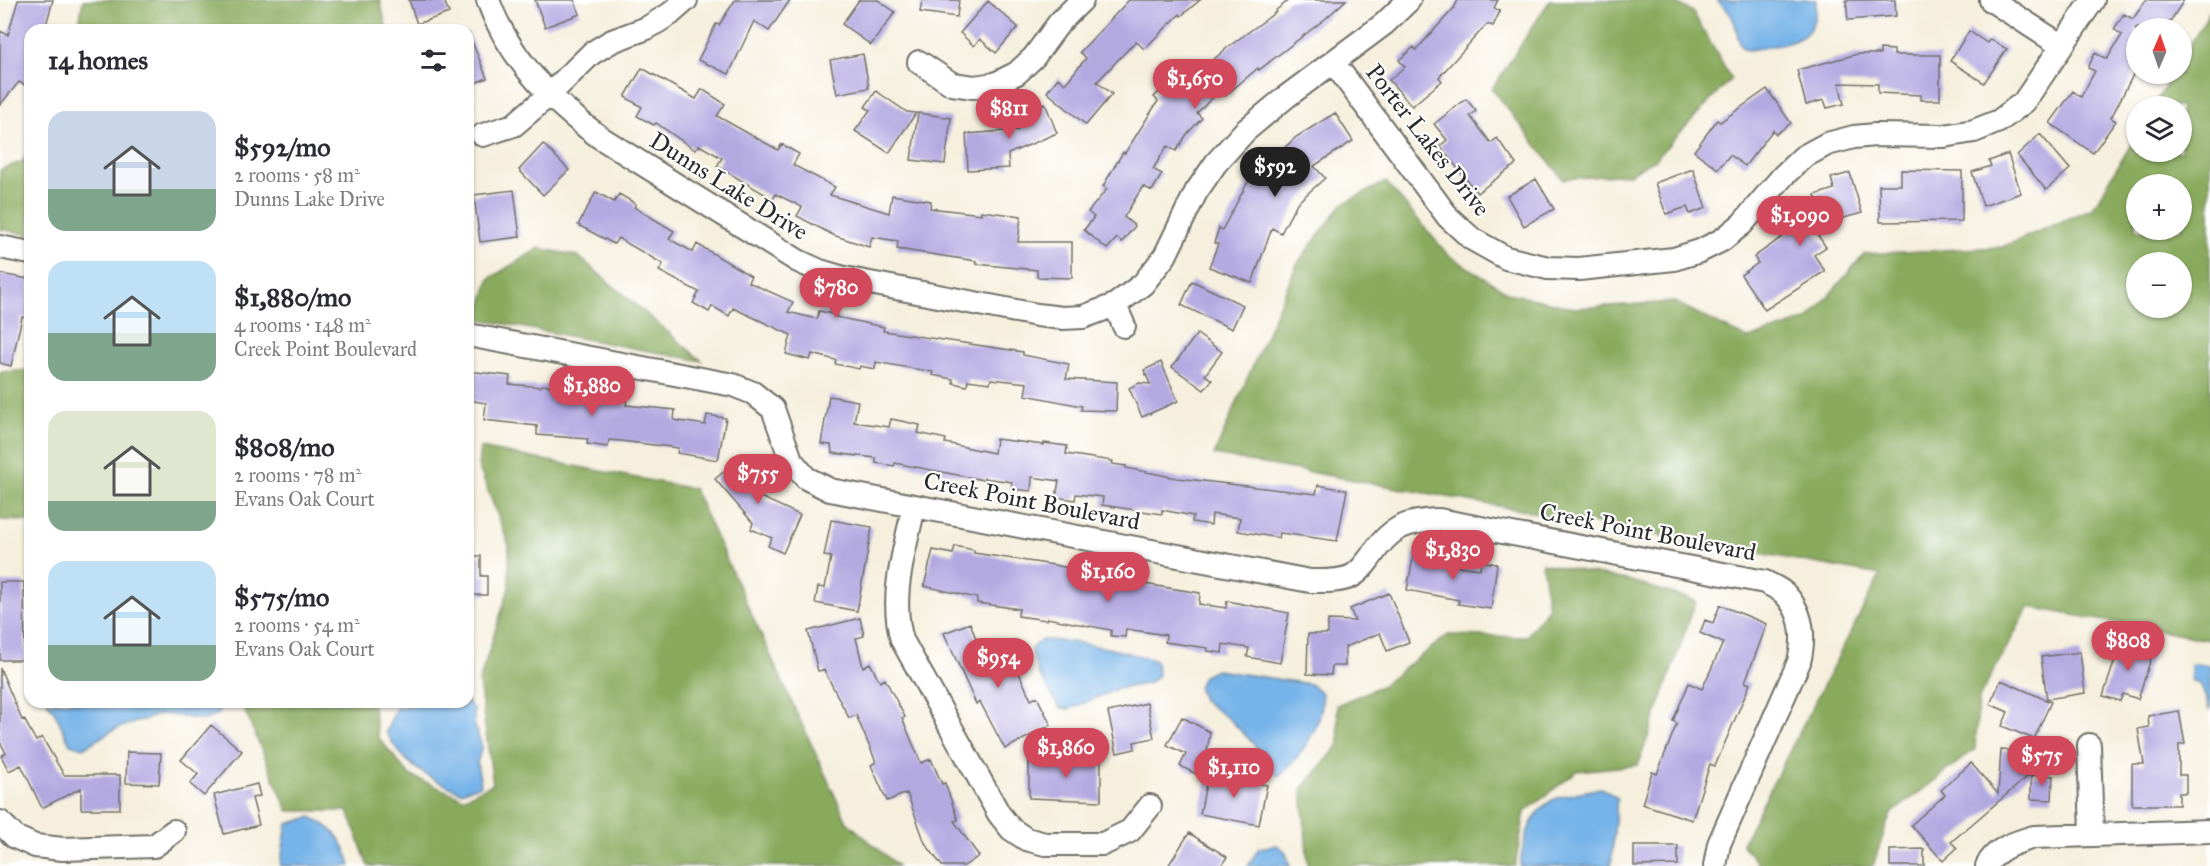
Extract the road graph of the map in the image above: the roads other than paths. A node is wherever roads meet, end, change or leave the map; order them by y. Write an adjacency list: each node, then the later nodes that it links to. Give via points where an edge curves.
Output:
1 (488, 0): 10 (street, Dunns Lake Drive, via 510,47)
2 (686, 0): 10 (street, via 647,28 592,53)
3 (1082, 0): 8 (street, via 1034,57 1017,73 995,84 952,84)
4 (1409, 0): 9 (street, Dunns Lake Drive)
5 (1991, 0): 7 (street)
6 (2093, 0): 7 (street, Porter Lakes Drive)
7 (2062, 46): 9 (street, Porter Lakes Drive, via 2024,102 1999,121 1974,131 1875,135 1827,144 1803,157 1742,224 1722,240 1674,259 1579,269 1548,268 1506,258 1472,239 1448,217)
8 (919, 62)
9 (1334, 63): 14 (street, Dunns Lake Drive, via 1245,131 1196,192 1165,256 1143,284)
10 (550, 94): 11 (street, via 514,125); 14 (street, Dunns Lake Drive, via 601,138 820,271 1054,317 1083,317)
11 (483, 135)
12 (0, 247): 13 (street)
13 (24, 252)
14 (1115, 304): 15 (street)
15 (1124, 326)
16 (474, 336): 17 (street, Creek Point Boulevard, via 733,385 753,393 773,409 791,460 806,478 831,490)
17 (914, 506): 19 (street, via 896,596 896,621 902,640 999,814 1026,839 1045,844 1103,844 1130,831); 24 (street, Creek Point Boulevard, via 1310,581 1353,575 1398,527 1418,520 1439,520 1765,582 1785,593 1794,607 1804,645 1719,844)
18 (2089, 745): 23 (street)
19 (1150, 806)
20 (0, 822): 21 (street, via 15,837 35,846 63,849 154,846)
21 (174, 831)
22 (2210, 831): 23 (street)
23 (2092, 834): 25 (street, via 2034,837 2010,844)
24 (1715, 866)
25 (1987, 866)

